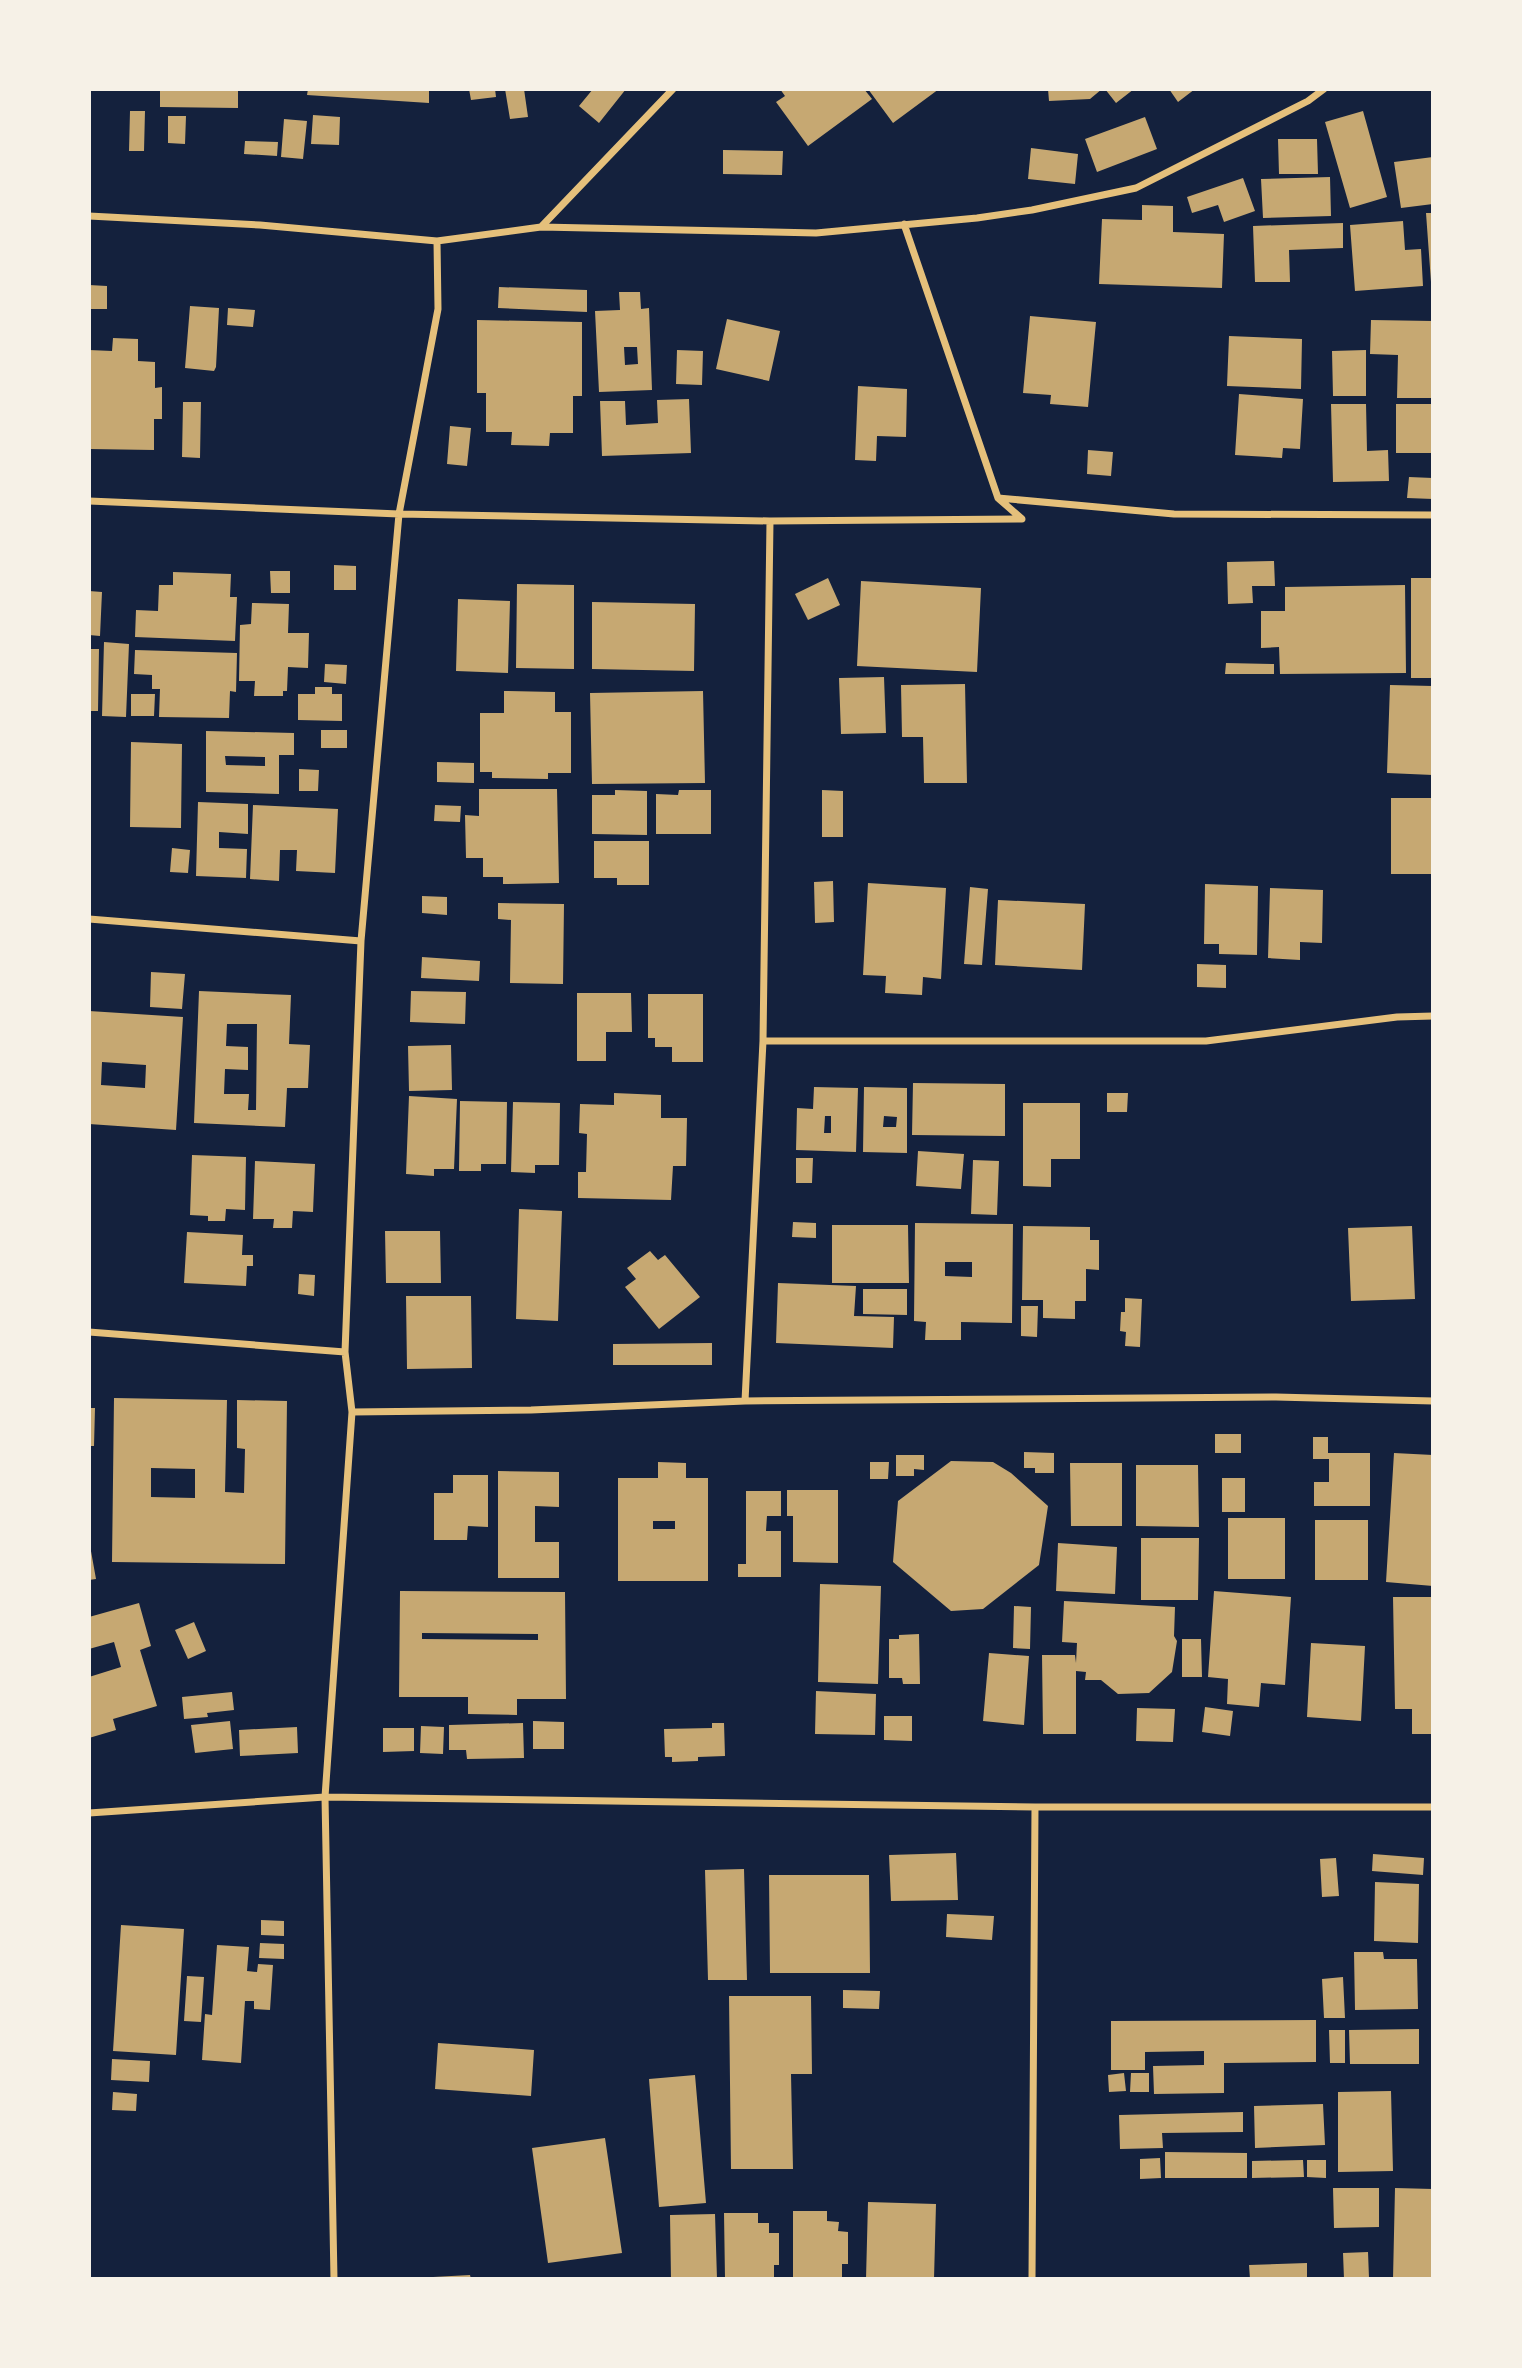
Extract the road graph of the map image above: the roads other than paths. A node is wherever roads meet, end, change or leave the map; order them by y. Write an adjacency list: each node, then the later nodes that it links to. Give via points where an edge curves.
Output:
1 (673, 89): 5 (street)
2 (1324, 89): 4 (street, via 1136,188 1031,210)
3 (89, 216): 6 (street, via 260,225)
4 (904, 224): 5 (street, via 817,233); 7 (street)
5 (541, 227): 6 (street)
6 (437, 242): 9 (street, via 438,309)
7 (998, 498): 10 (street, via 1174,514); 11 (street, via 1022,519)
8 (89, 501): 9 (street)
9 (399, 514): 11 (street); 13 (street)
10 (1433, 515)
11 (770, 521): 15 (street)
12 (89, 919): 13 (street)
13 (360, 942): 17 (street)
14 (1433, 1016): 15 (street, via 1206,1041)
15 (763, 1041): 18 (street)
16 (89, 1332): 17 (street)
17 (345, 1352): 20 (street)
18 (745, 1401): 19 (street, via 1276,1397); 20 (street)
19 (1433, 1401)
20 (352, 1412): 21 (street)
21 (325, 1797): 22 (street); 24 (street); 25 (street)
22 (1035, 1807): 23 (street); 26 (street)
23 (1433, 1807)
24 (89, 1813)
25 (334, 2279)
26 (1032, 2279)

